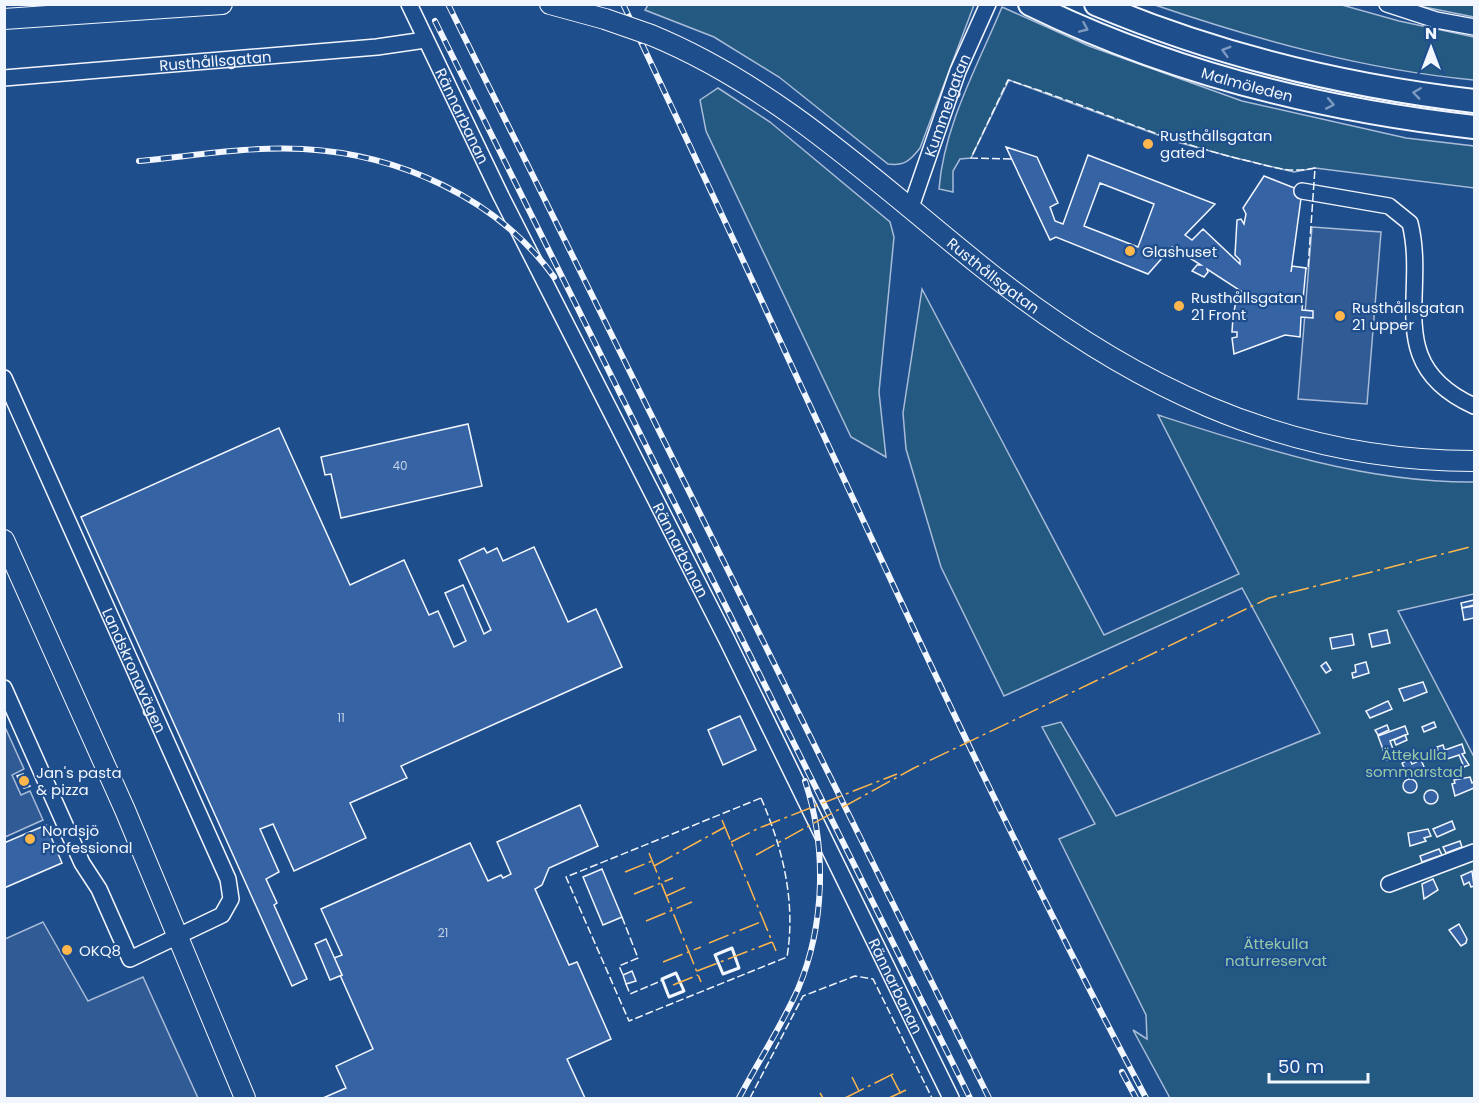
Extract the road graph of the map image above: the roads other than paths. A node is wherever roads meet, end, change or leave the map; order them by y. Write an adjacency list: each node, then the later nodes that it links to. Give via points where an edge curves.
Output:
1 (222, 4): 8 (main road)
2 (409, 4): 10 (street, Rännarbanan)
3 (550, 4): 15 (main road, Rusthållsgatan, bridge, via 651,35 752,85)
4 (988, 4): 15 (street, Kummelgatan, via 958,71)
5 (1030, 4): 13 (highway, Malmöleden, one-way to 13, via 1114,41 1215,75 1371,113)
6 (1096, 4): 12 (highway, Malmöleden, one-way to 6, via 1365,85 1279,65 1162,30)
7 (1387, 4): 9 (street)
8 (4, 19)
9 (1474, 27)
10 (425, 40): 11 (street, Rusthållsgatan); 25 (street, Rännarbanan, via 727,640)
11 (4, 78)
12 (1474, 101)
13 (1474, 128)
14 (1302, 191): 17 (street, via 1389,206 1410,223 1414,250 1413,324 1418,347 1438,382)
15 (910, 207): 18 (main road, Rusthållsgatan, via 1043,314 1095,350 1166,389 1252,424 1301,438 1381,454)
16 (4, 378): 23 (street, Landskronavägen, via 228,879 231,899 222,915)
17 (1474, 406)
18 (1474, 461)
19 (4, 540): 23 (main road, via 125,810)
20 (4, 688): 23 (street, Landskronavägen, via 82,863 99,889 130,958)
21 (1474, 852): 22 (street)
22 (1389, 884)
23 (177, 937): 24 (main road)
24 (245, 1098)
25 (951, 1098)

